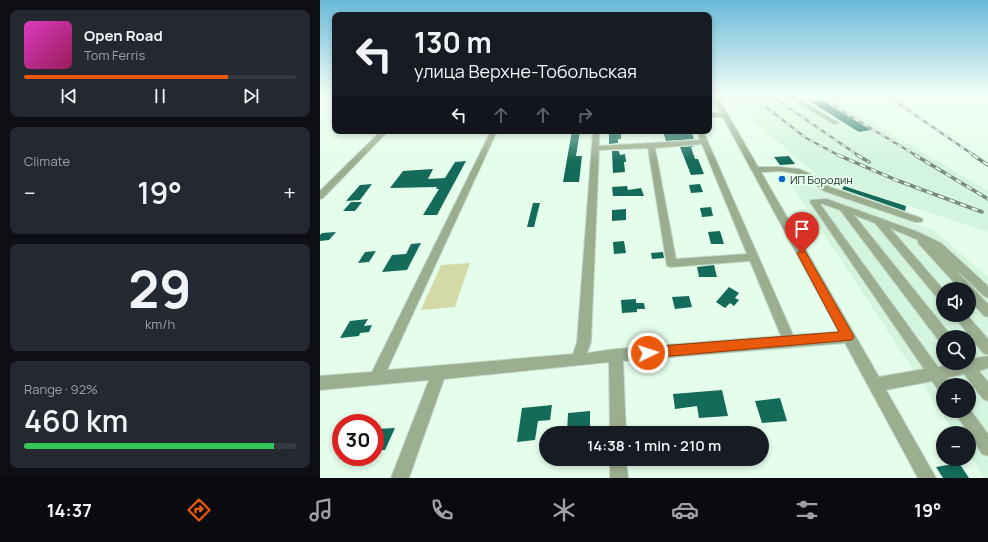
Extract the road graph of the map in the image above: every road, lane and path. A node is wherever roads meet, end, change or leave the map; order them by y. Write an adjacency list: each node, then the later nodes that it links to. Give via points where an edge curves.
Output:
1 (726, 117): 11 (street)
2 (826, 117): 3 (street)
3 (836, 123)
4 (382, 134): 12 (street)
5 (493, 134): 35 (street)
6 (596, 134): 10 (street)
7 (701, 134): 8 (street)
8 (705, 142): 9 (street); 17 (street, via 724,192)
9 (651, 146): 10 (street); 17 (street, via 671,263)
10 (595, 148): 29 (street, via 584,342)
11 (755, 170): 14 (street, via 796,171 827,189); 25 (street)
12 (320, 196)
13 (844, 209): 15 (street); 24 (street); 36 (street, via 824,202 814,202)
14 (918, 220)
15 (879, 222): 16 (street); 19 (street)
16 (915, 234): 18 (street); 20 (street, via 937,246)
17 (754, 257): 26 (street)
18 (960, 282)
19 (936, 289)
20 (988, 293)
21 (976, 299): 22 (street)
22 (988, 312)
23 (965, 322): 27 (street)
24 (939, 330)
25 (848, 337): 26 (street); 40 (street)
26 (789, 342): 28 (street)
27 (988, 350)
28 (616, 356): 29 (street); 43 (street)
29 (577, 360): 34 (street)
30 (988, 362): 31 (street)
31 (976, 364)
32 (956, 370): 37 (street)
33 (969, 370): 41 (street)
34 (438, 373): 35 (street); 46 (street)
35 (376, 378): 39 (street)
36 (938, 378)
37 (942, 378)
38 (936, 380): 40 (street)
39 (320, 383)
40 (875, 385): 48 (street)
41 (988, 394)
42 (967, 418): 44 (street)
43 (618, 426)
44 (988, 448)
45 (618, 466): 47 (street)
46 (400, 478)
47 (619, 478)
48 (927, 478)

